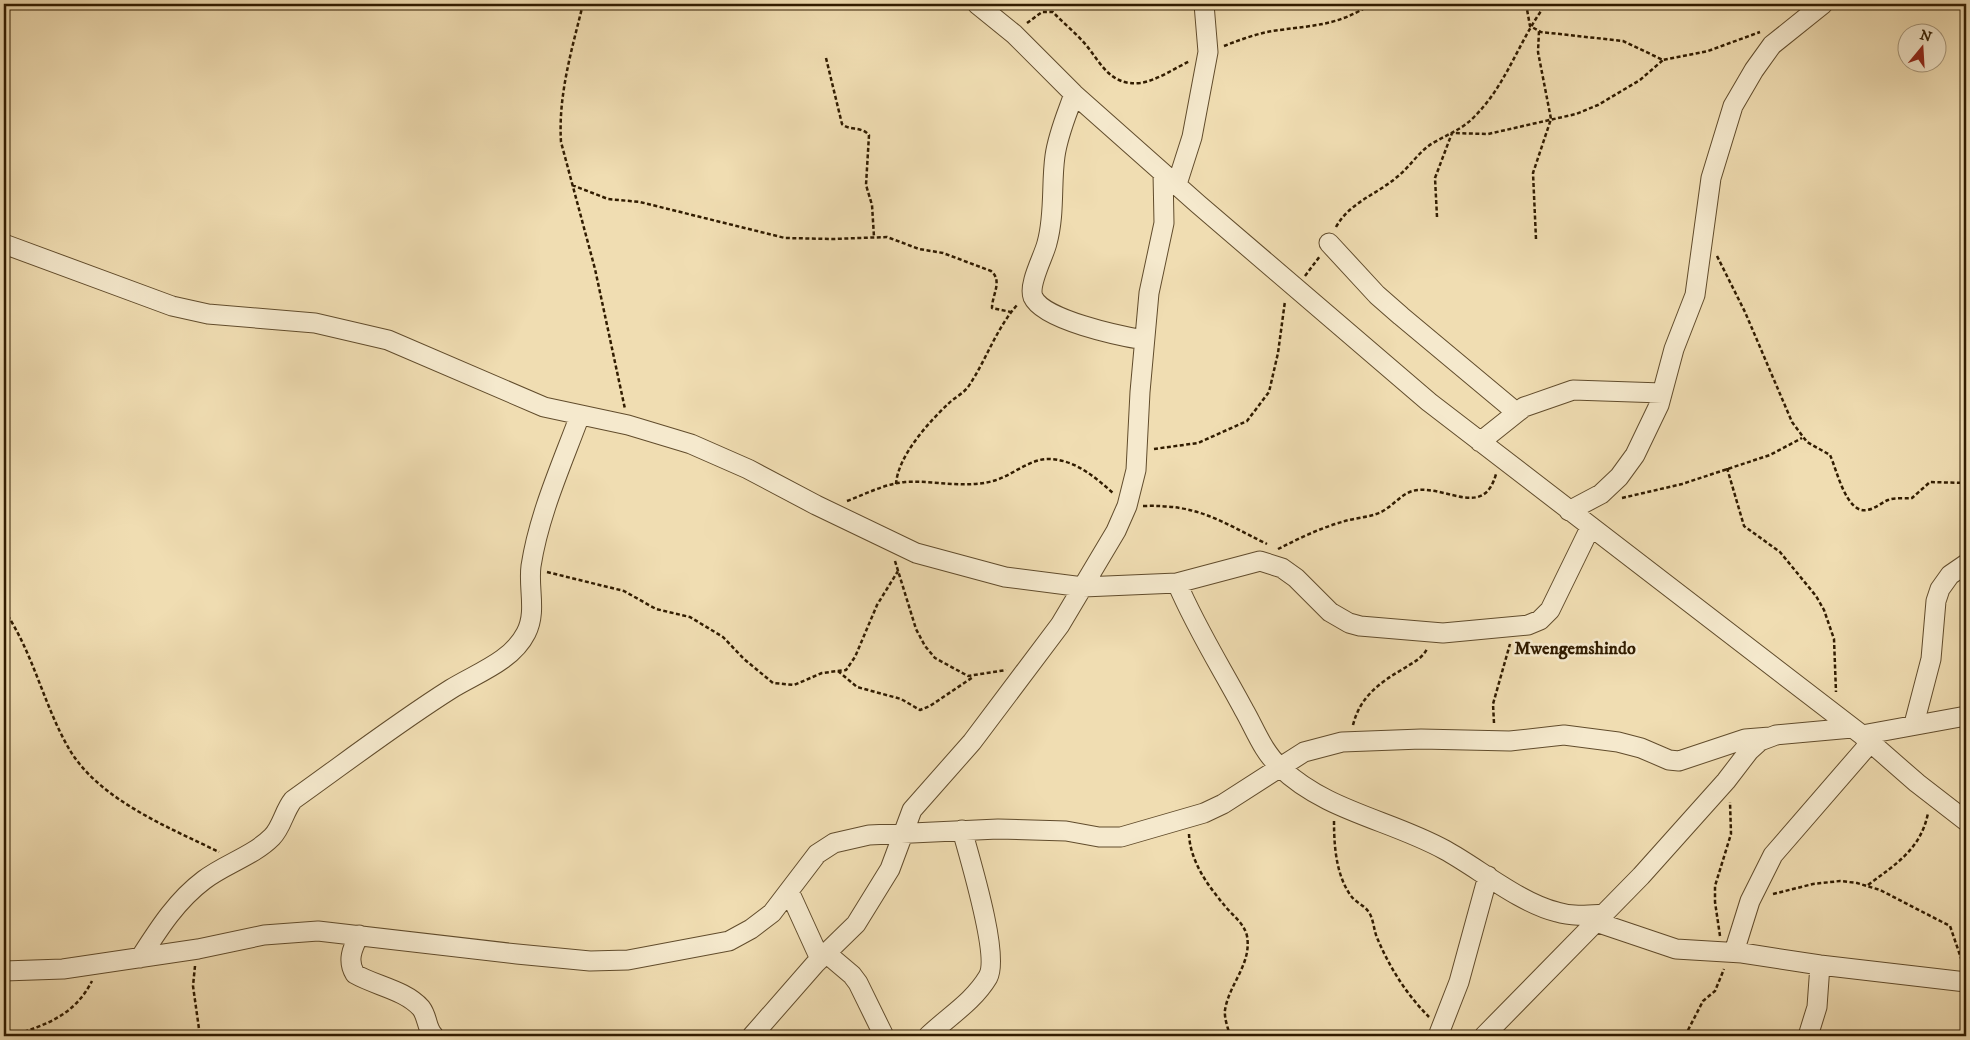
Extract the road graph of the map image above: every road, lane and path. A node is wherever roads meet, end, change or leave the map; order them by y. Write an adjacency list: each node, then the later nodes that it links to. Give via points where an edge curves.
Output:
1 (583, 4): 19 (path, via 566,76 560,126)
2 (977, 4): 11 (street)
3 (1204, 4): 12 (street)
4 (1371, 4): 12 (path, via 1332,24 1270,32)
5 (1526, 4): 8 (path)
6 (1546, 4): 8 (path)
7 (1823, 4): 21 (street, via 1772,45 1733,106 1710,178)
8 (1530, 26): 9 (path); 17 (path, via 1494,95 1474,117)
9 (1539, 31): 14 (path, via 1623,41); 16 (path, via 1538,52)
10 (1762, 32): 14 (path, via 1708,51)
11 (1014, 34): 12 (path, via 1042,12 1053,12 1086,45 1107,73 1131,83 1147,82); 15 (street)
12 (1208, 52): 18 (street, via 1192,137)
13 (826, 58): 22 (path, via 842,124 865,130 869,135 866,185 872,205)
14 (1662, 60): 16 (path, via 1640,80 1598,105)
15 (1074, 94): 18 (street); 26 (street, via 1058,137 1048,241)
16 (1551, 119): 17 (path, via 1488,134); 23 (path, via 1533,173)
17 (1452, 133): 20 (path, via 1435,178); 24 (path, via 1425,149 1396,179 1354,204 1342,217)
18 (1170, 179): 27 (street); 29 (street, via 1149,293)
19 (572, 185): 22 (path, via 608,198 640,202 786,238 833,240); 33 (path, via 595,270)
20 (1437, 217)
21 (1704, 230): 30 (street, via 1695,295 1674,349); 34 (path)
22 (874, 237): 28 (path, via 898,240 984,268 996,276 992,308)
23 (1536, 239)
24 (1329, 243): 27 (path); 31 (street, via 1377,295)
25 (4, 244): 32 (street, via 172,306 208,314 315,323 388,340 525,400)
26 (1031, 287): 28 (path); 29 (street, via 1038,304 1056,315 1110,334)
27 (1294, 287): 35 (street); 36 (path, via 1285,302 1269,392 1247,420 1198,443)
28 (1011, 312): 40 (path, via 970,385 946,405 910,446 901,462)
29 (1144, 340): 36 (street)
30 (1662, 393): 31 (street, via 1573,390 1545,398); 41 (street, via 1635,455 1620,477)
31 (1516, 412): 35 (street)
32 (580, 415): 33 (street); 49 (street, via 542,520)
33 (628, 425): 46 (street, via 714,453)
34 (1802, 438): 38 (path, via 1770,455); 39 (path, via 1830,455 1848,499 1859,510 1874,508 1892,498 1912,498 1930,482)
35 (1480, 442): 37 (street)
36 (1137, 452): 43 (street)
37 (1500, 457): 44 (street); 47 (path, via 1489,490 1478,498 1466,499 1436,491 1408,492 1379,513 1340,522)
38 (1727, 468): 41 (path, via 1661,490); 59 (path, via 1744,526 1780,552 1824,610 1834,639 1834,686)
39 (1966, 483)
40 (896, 484): 42 (path); 43 (path, via 977,484 1004,478 1034,462 1050,459 1080,467)
41 (1591, 500): 44 (street)
42 (842, 502)
43 (1127, 506): 47 (path, via 1187,508 1227,523); 52 (street)
44 (1569, 511): 45 (street)
45 (1590, 528): 54 (street, via 1550,610 1540,620); 62 (street)
46 (889, 541): 50 (path); 52 (street, via 916,553 1005,577)
47 (1265, 554): 51 (street); 55 (street, via 1296,578 1330,612 1349,623 1370,628)
48 (1966, 564): 61 (street, via 1950,576 1936,601 1931,659)
49 (531, 568): 57 (path, via 624,592 656,609 690,617 724,636 744,659 773,683 794,685 822,673); 74 (street, via 531,620 517,646 293,800 273,835)
50 (898, 571): 57 (path, via 877,605 850,666); 58 (path, via 916,629 925,646 935,658 956,671 968,676)
51 (1177, 583): 52 (street); 66 (street, via 1207,648 1266,751)
52 (1083, 587): 73 (street, via 1060,625 994,714 912,810)
53 (4, 610): 74 (path, via 26,648 78,762 135,810)
54 (1515, 626): 55 (street); 65 (path, via 1493,704 1497,730)
55 (1431, 632): 64 (path, via 1428,647 1420,658 1382,681 1366,697 1354,718)
56 (1009, 669): 58 (path)
57 (838, 671): 58 (path, via 857,687 901,699 920,710)
58 (976, 675)
59 (1838, 696)
60 (1966, 716): 61 (street)
61 (1914, 724): 62 (street)
62 (1861, 735): 63 (street); 68 (street); 78 (street, via 1773,855)
63 (1770, 738): 65 (street, via 1744,739 1679,762 1618,742 1583,737 1550,736); 67 (street, via 1749,751)
64 (1349, 741): 65 (street); 66 (street, via 1304,752)
65 (1510, 742)
66 (1279, 767): 69 (street); 70 (street, via 1223,804)
67 (1726, 781): 79 (street); 82 (path, via 1731,834 1715,886 1714,902 1717,922)
68 (1931, 794): 71 (street); 76 (path, via 1917,844)
69 (1336, 803): 75 (street, via 1444,849); 89 (path, via 1335,847 1342,879 1352,898 1368,911 1378,940 1407,993 1434,1022)
70 (1190, 818): 72 (street, via 1121,838 1044,829); 96 (path, via 1189,836 1198,865 1209,886 1244,927 1247,936 1244,962 1226,1008)
71 (1966, 821)
72 (962, 830): 73 (street); 95 (street, via 986,927 991,961 989,974 964,1007)
73 (902, 833): 77 (street, via 869,835 834,843 817,854); 83 (street, via 890,868 870,903 844,937)
74 (235, 861): 84 (street, via 203,880 180,902)
75 (1488, 876): 79 (street, via 1556,912); 89 (street, via 1459,982)
76 (1868, 885): 78 (path, via 1840,881 1813,884); 88 (path, via 1950,926)
77 (789, 891): 80 (street, via 772,913 729,941 628,960 590,961); 83 (street)
78 (1750, 901): 82 (street)
79 (1601, 918): 82 (street, via 1676,949); 97 (street)
80 (359, 935): 81 (street, via 318,931 264,935); 92 (street, via 351,957 355,974 408,996 423,1010 429,1031)
81 (198, 949): 84 (street); 91 (path, via 194,986)
82 (1734, 952): 86 (street); 98 (path, via 1721,972 1715,991 1703,1001)
83 (823, 956): 93 (street); 94 (street, via 852,974)
84 (140, 958): 85 (street)
85 (101, 964): 87 (street); 90 (path, via 88,989 65,1015)
86 (1820, 965): 88 (street); 99 (street, via 1817,1007)
87 (4, 972)
88 (1965, 976)
89 (1439, 1034)
90 (12, 1036)
91 (200, 1036)
92 (434, 1036)
93 (752, 1036)
94 (884, 1036)
95 (928, 1036)
96 (1230, 1036)
97 (1484, 1036)
98 (1685, 1036)
99 (1808, 1036)

